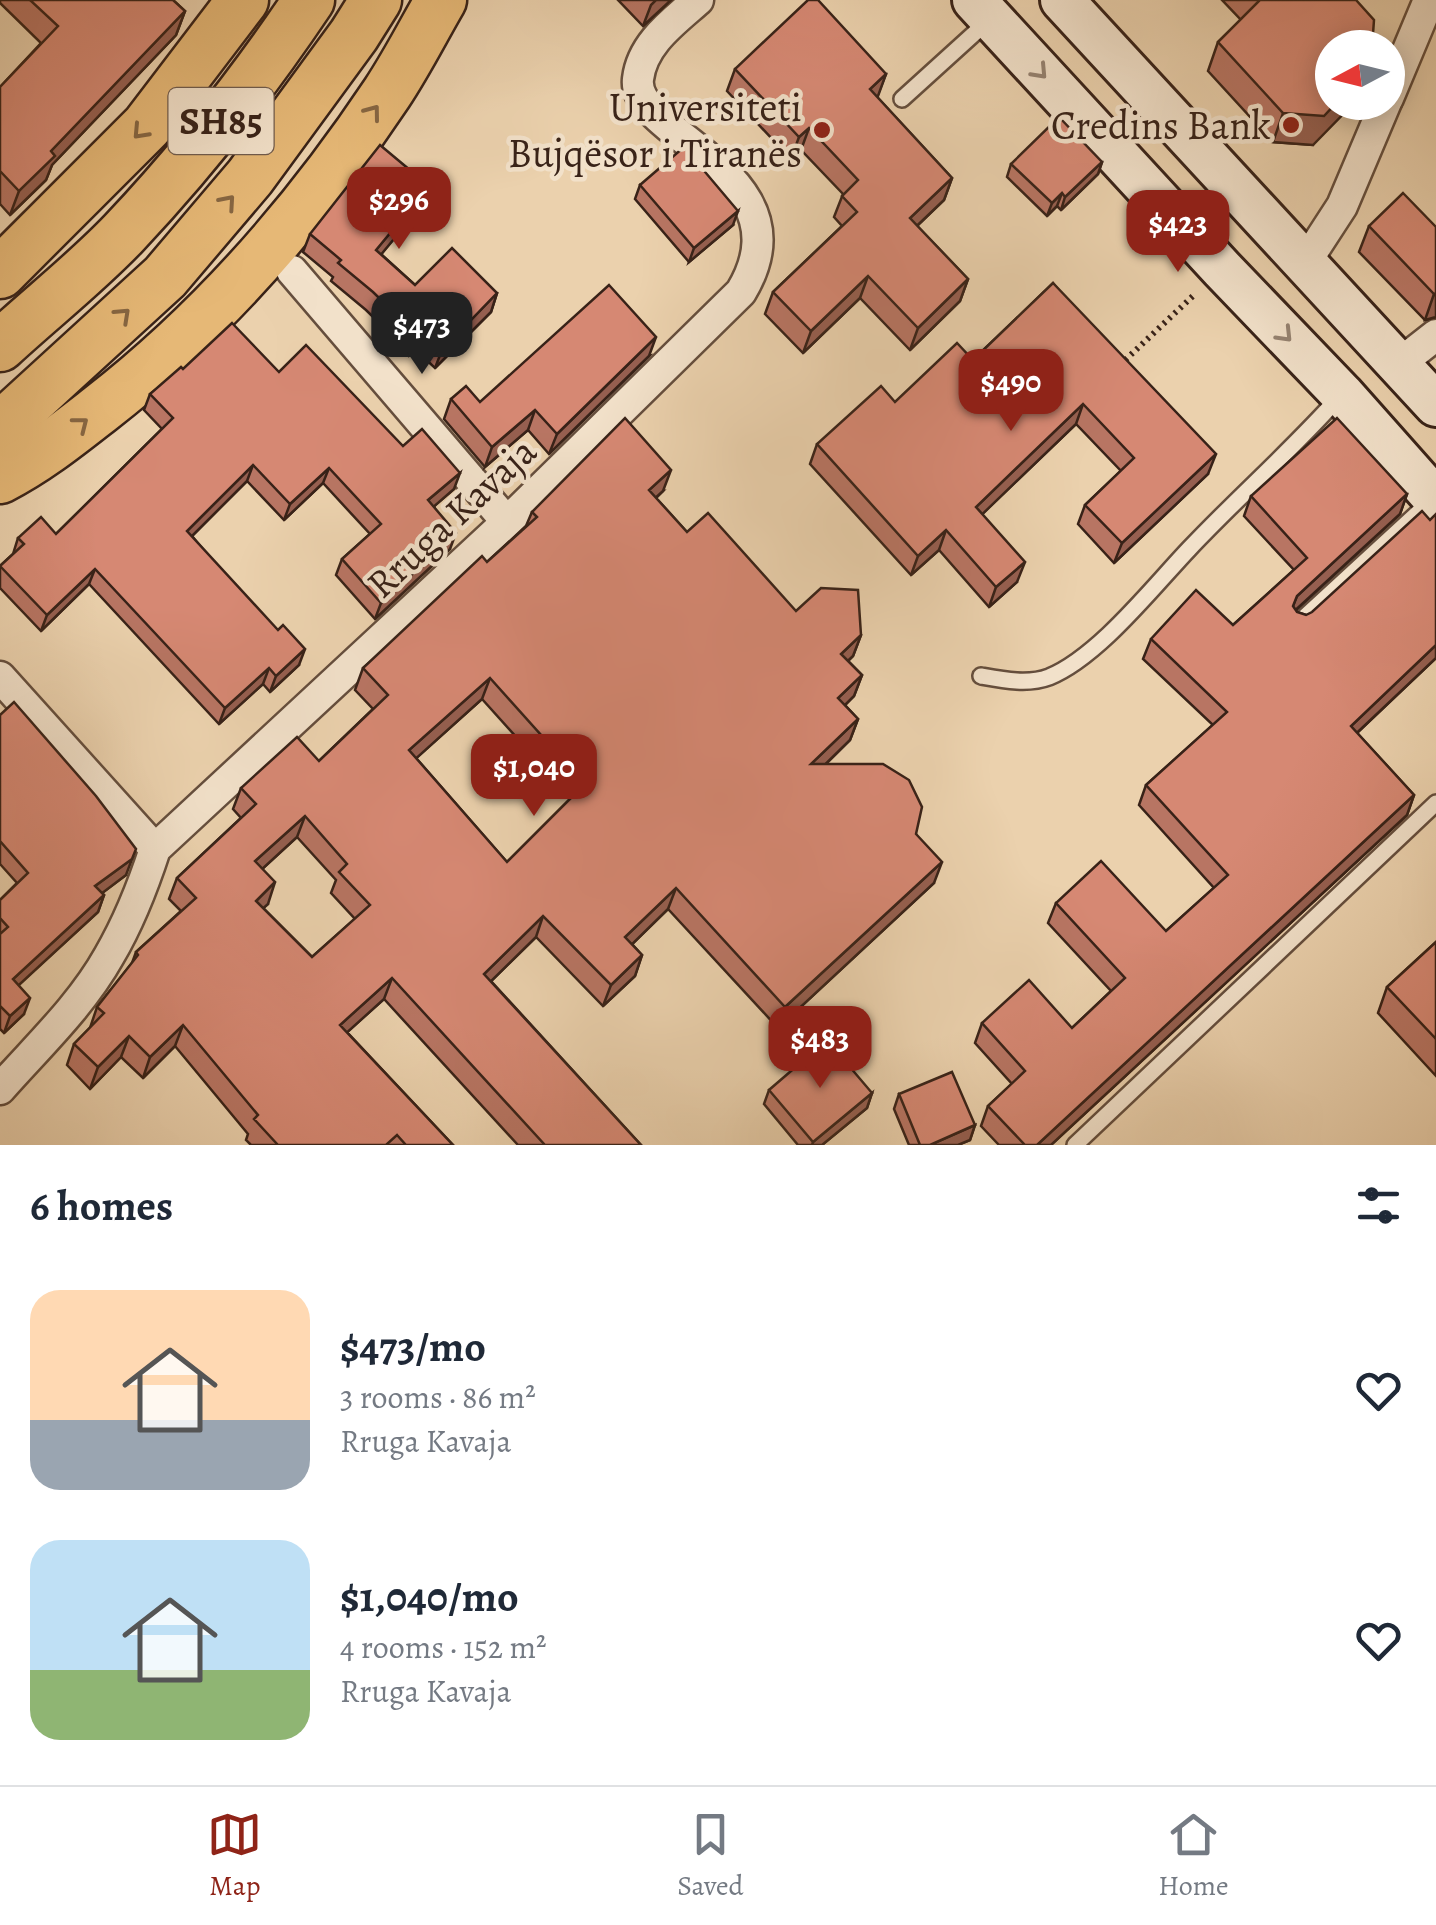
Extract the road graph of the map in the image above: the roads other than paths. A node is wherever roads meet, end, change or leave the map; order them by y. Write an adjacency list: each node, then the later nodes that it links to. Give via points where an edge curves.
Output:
1 (242, 0): 14 (highway, one-way to 14, via 146,126)
2 (309, 0): 16 (highway, SH85, via 208,138 122,235)
3 (376, 0): 20 (highway, SH85, one-way to 3, via 165,276 250,177)
4 (441, 0): 21 (highway, one-way to 4, via 32,462 128,387 222,300 377,107)
5 (698, 0): 23 (street, Rruga Kavaja, via 652,42 636,83 642,99 704,152 744,200 757,222 754,270 719,316)
6 (1062, 0): 12 (main road)
7 (1429, 0): 9 (street)
8 (982, 9): 10 (lane); 18 (main road, one-way to 18)
9 (1405, 57)
10 (902, 99)
11 (1379, 120): 12 (street, via 1342,206)
12 (1304, 263): 17 (main road)
13 (292, 271): 23 (street)
14 (0, 273)
15 (1436, 335): 17 (street)
16 (0, 346)
17 (1399, 364): 19 (main road)
18 (1342, 394): 22 (main road); 25 (lane, via 1071,666 1045,679)
19 (1436, 405)
20 (0, 428)
21 (0, 478)
22 (1435, 498): 24 (lane)
23 (507, 522): 28 (street, Rruga Kavaja)
24 (1297, 624)
25 (982, 676)
26 (0, 677): 28 (street)
27 (1436, 804): 30 (lane)
28 (156, 849): 29 (street, Rruga Kavaja, via 108,959)
29 (0, 1090)
30 (1075, 1145)

